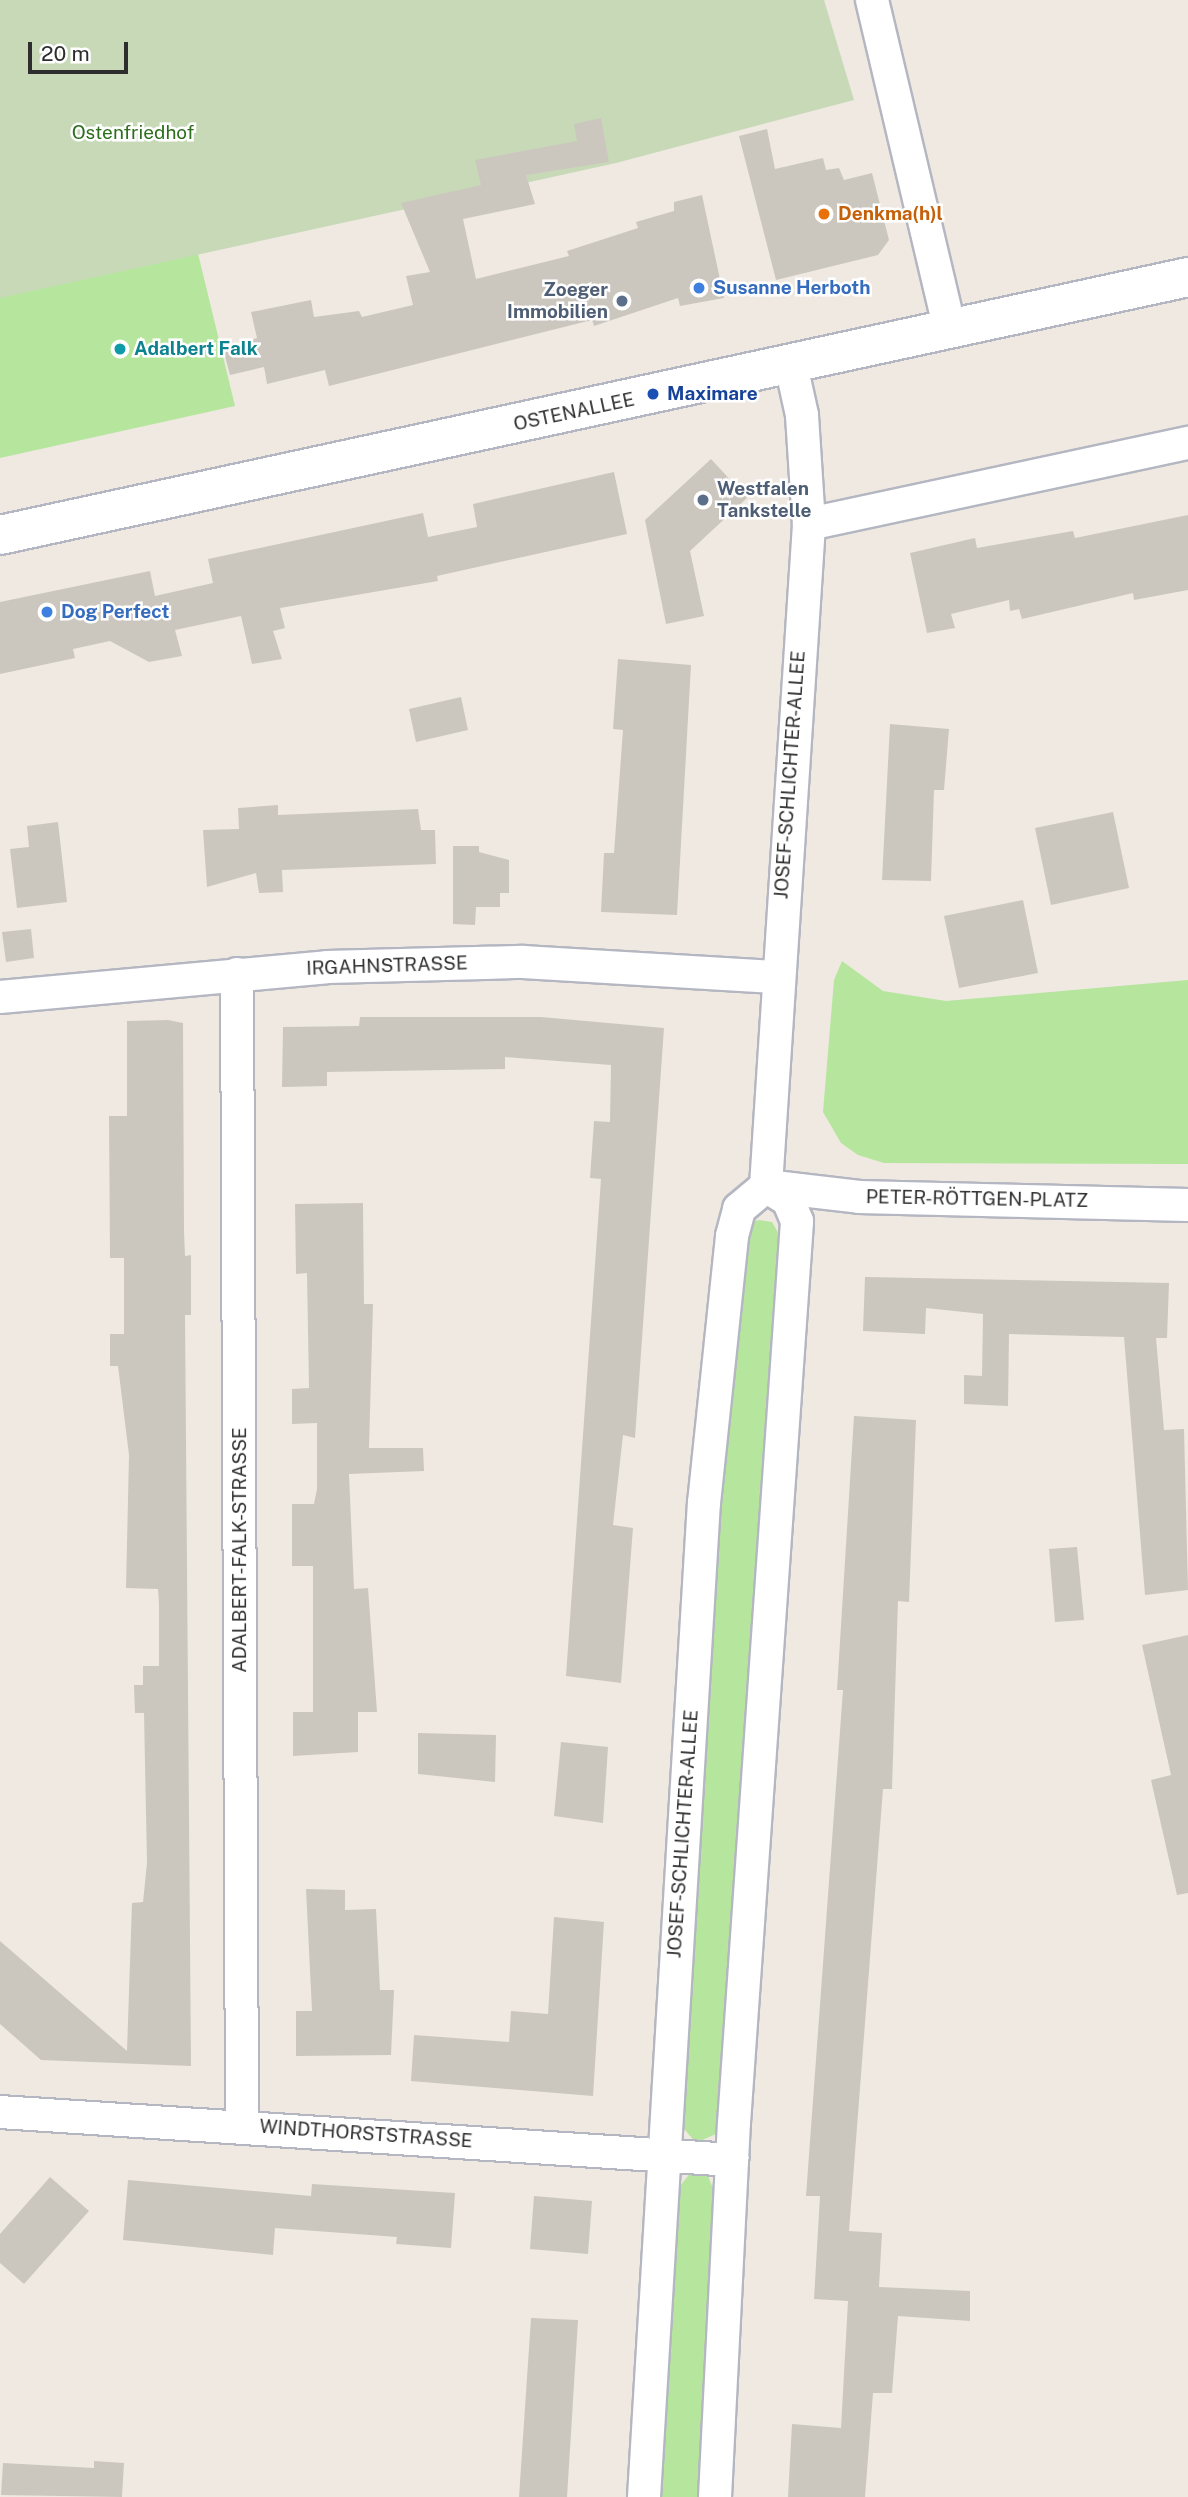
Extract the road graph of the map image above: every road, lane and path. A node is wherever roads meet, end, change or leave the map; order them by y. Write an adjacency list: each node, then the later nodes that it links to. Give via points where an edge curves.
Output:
1 (872, 0): 3 (street)
2 (1188, 277): 3 (main road, OSTENALLEE)
3 (950, 329): 4 (main road, OSTENALLEE)
4 (791, 365): 6 (street, JOSEF-SCHLICHTER-ALLEE, via 802,415); 7 (main road, OSTENALLEE)
5 (1188, 443): 6 (street)
6 (809, 524): 9 (street, JOSEF-SCHLICHTER-ALLEE)
7 (0, 536)
8 (237, 974): 9 (street, IRGAHNSTRASSE, via 523,962); 10 (street, IRGAHNSTRASSE); 14 (street, ADALBERT-FALK-STRASSE)
9 (775, 977): 11 (street, JOSEF-SCHLICHTER-ALLEE)
10 (0, 997)
11 (766, 1186): 12 (street, PETER-RÖTTGEN-PLATZ, via 859,1197); 15 (street, JOSEF-SCHLICHTER-ALLEE, via 739,1209 732,1236 704,1503); 16 (street, via 788,1200 797,1221)
12 (1188, 1205)
13 (0, 2112): 14 (street, WINDTHORSTSTRASSE)
14 (242, 2126): 15 (street, WINDTHORSTSTRASSE)
15 (664, 2155): 16 (street, WINDTHORSTSTRASSE); 17 (street, JOSEF-SCHLICHTER-ALLEE)
16 (732, 2160): 18 (street)
17 (644, 2497)
18 (715, 2497)

